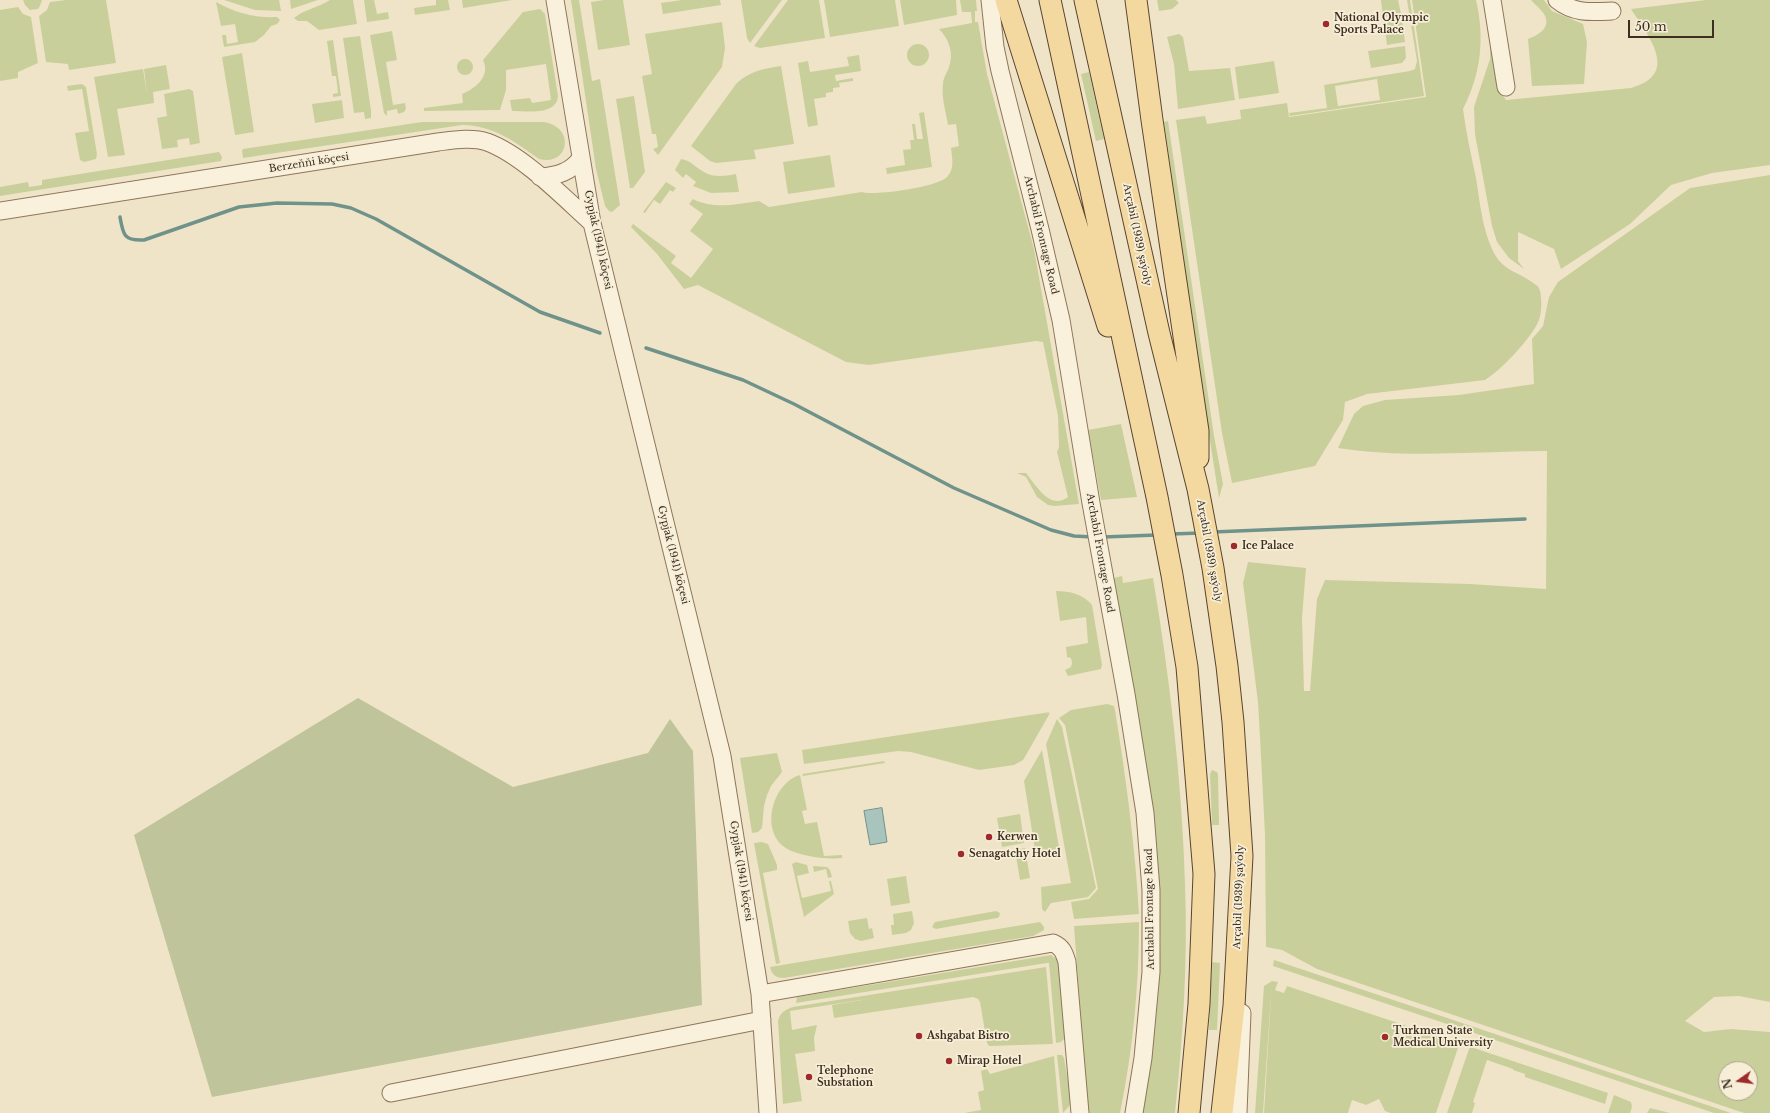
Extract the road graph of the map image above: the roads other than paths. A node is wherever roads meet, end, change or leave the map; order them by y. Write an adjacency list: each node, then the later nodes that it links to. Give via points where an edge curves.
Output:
1 (555, 0): 11 (street, Gypjak (1941) köçesi)
2 (990, 0): 23 (street, Archabil Frontage Road, via 995,47 1061,320 1145,813 1150,864 1152,934 1148,1018)
3 (1006, 0): 16 (main road, via 1113,343)
4 (1050, 0): 16 (main road)
5 (1085, 0): 15 (main road, Arçabil (1939) şaýoly, via 1159,333)
6 (1136, 0): 15 (main road, via 1198,430)
7 (1492, 0): 10 (street)
8 (1557, 0): 9 (street, via 1575,10)
9 (1612, 11)
10 (1506, 87)
11 (581, 158): 12 (street, via 568,171); 14 (street, Gypjak (1941) köçesi)
12 (540, 177): 13 (street, Berzeňňi köçesi, via 502,149 487,142 452,140); 14 (street, Berzeňňi köçesi)
13 (0, 211)
14 (592, 223): 18 (street, Gypjak (1941) köçesi, via 722,756)
15 (1197, 487): 17 (main road, Arçabil (1939) şaýoly, via 1213,568 1233,722)
16 (1155, 491): 24 (main road, via 1187,667 1204,874 1199,1004)
17 (1242, 856): 25 (main road, Arçabil (1939) şaýoly, via 1234,1006); 26 (street, via 1243,967)
18 (760, 994): 19 (street, Gypjak (1941) köçesi); 22 (street, via 1053,943 1060,946 1067,962)
19 (762, 1020): 20 (street); 21 (street, Gypjak (1941) köçesi)
20 (391, 1093)
21 (768, 1113)
22 (1080, 1113)
23 (1134, 1113)
24 (1189, 1113)
25 (1222, 1113)
26 (1238, 1113)

